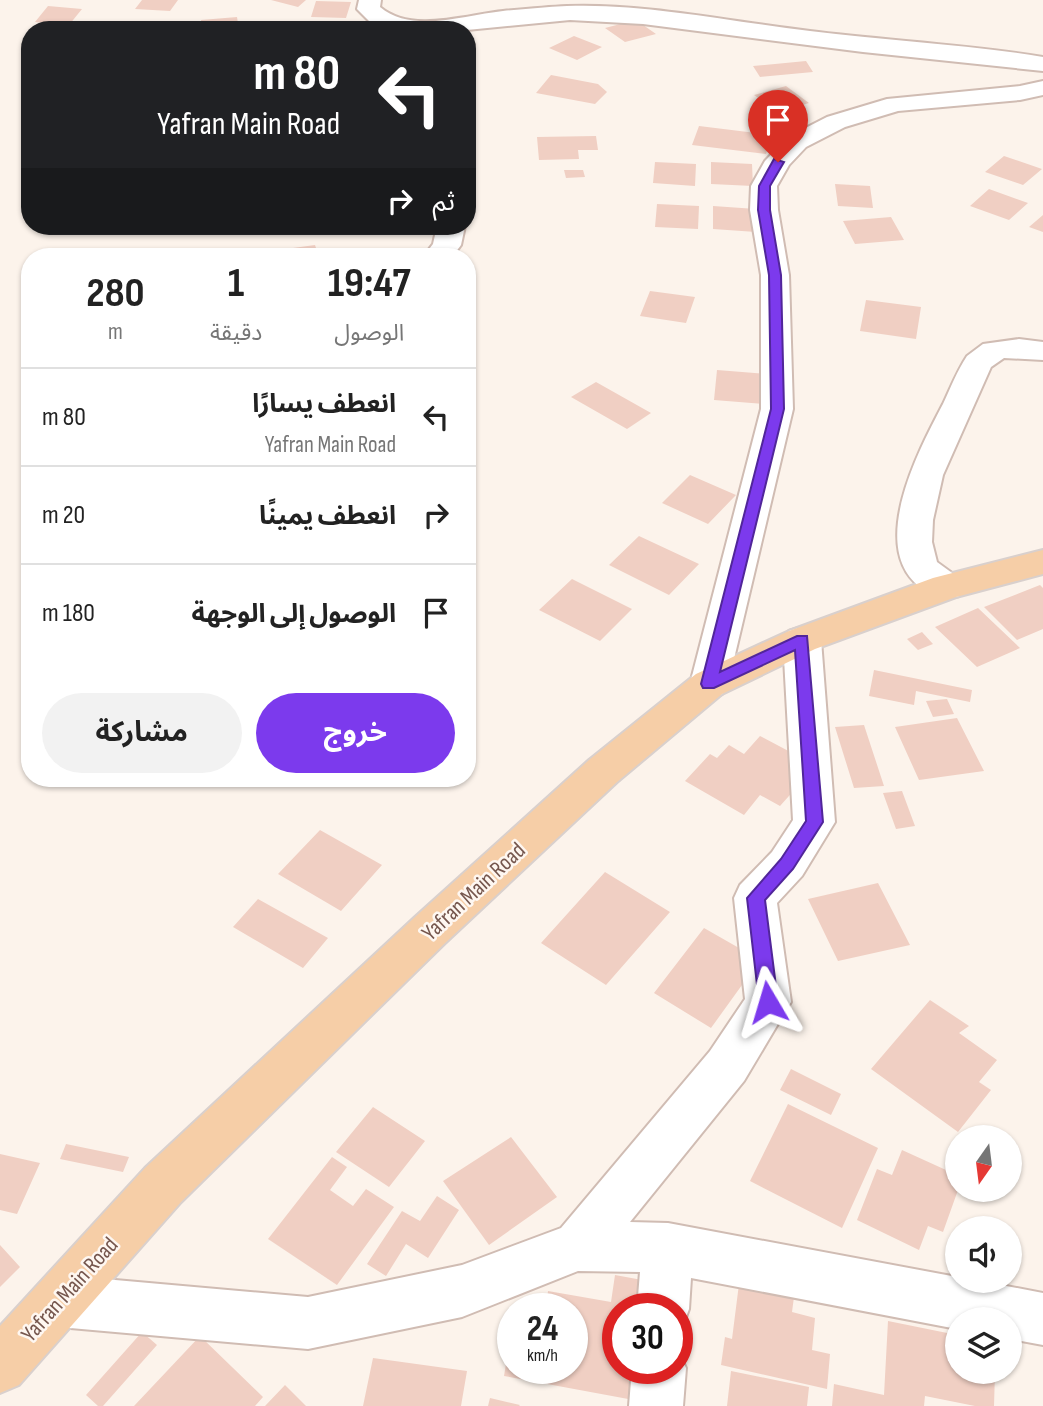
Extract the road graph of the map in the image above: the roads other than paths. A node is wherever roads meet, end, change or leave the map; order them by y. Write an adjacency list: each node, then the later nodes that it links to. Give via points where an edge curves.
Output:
1 (370, 0): 2 (street, via 368,9)
2 (385, 21)
3 (476, 22): 4 (street, via 570,13 643,17)
4 (1043, 64)
5 (1043, 88): 10 (street, via 896,104 836,122 797,142 764,186 775,275 777,409)
6 (1043, 351): 8 (street, via 1019,348 996,351 981,359 937,449 917,505 916,541 919,563)
7 (1043, 562): 8 (main road, Yafran Main Road)
8 (946, 587): 9 (main road, Yafran Main Road)
9 (802, 640): 10 (main road, Yafran Main Road); 11 (street, via 814,822 787,864 755,898 768,1002 727,1066)
10 (709, 684): 14 (main road, Yafran Main Road, via 603,771 429,931 163,1185)
11 (578, 1246): 12 (street); 14 (street, via 462,1292 308,1323)
12 (668, 1248): 13 (street); 15 (street)
13 (664, 1293)
14 (59, 1301): 16 (main road, Yafran Main Road)
15 (1043, 1320)
16 (0, 1366)
17 (658, 1384): 18 (street)
18 (656, 1406)

